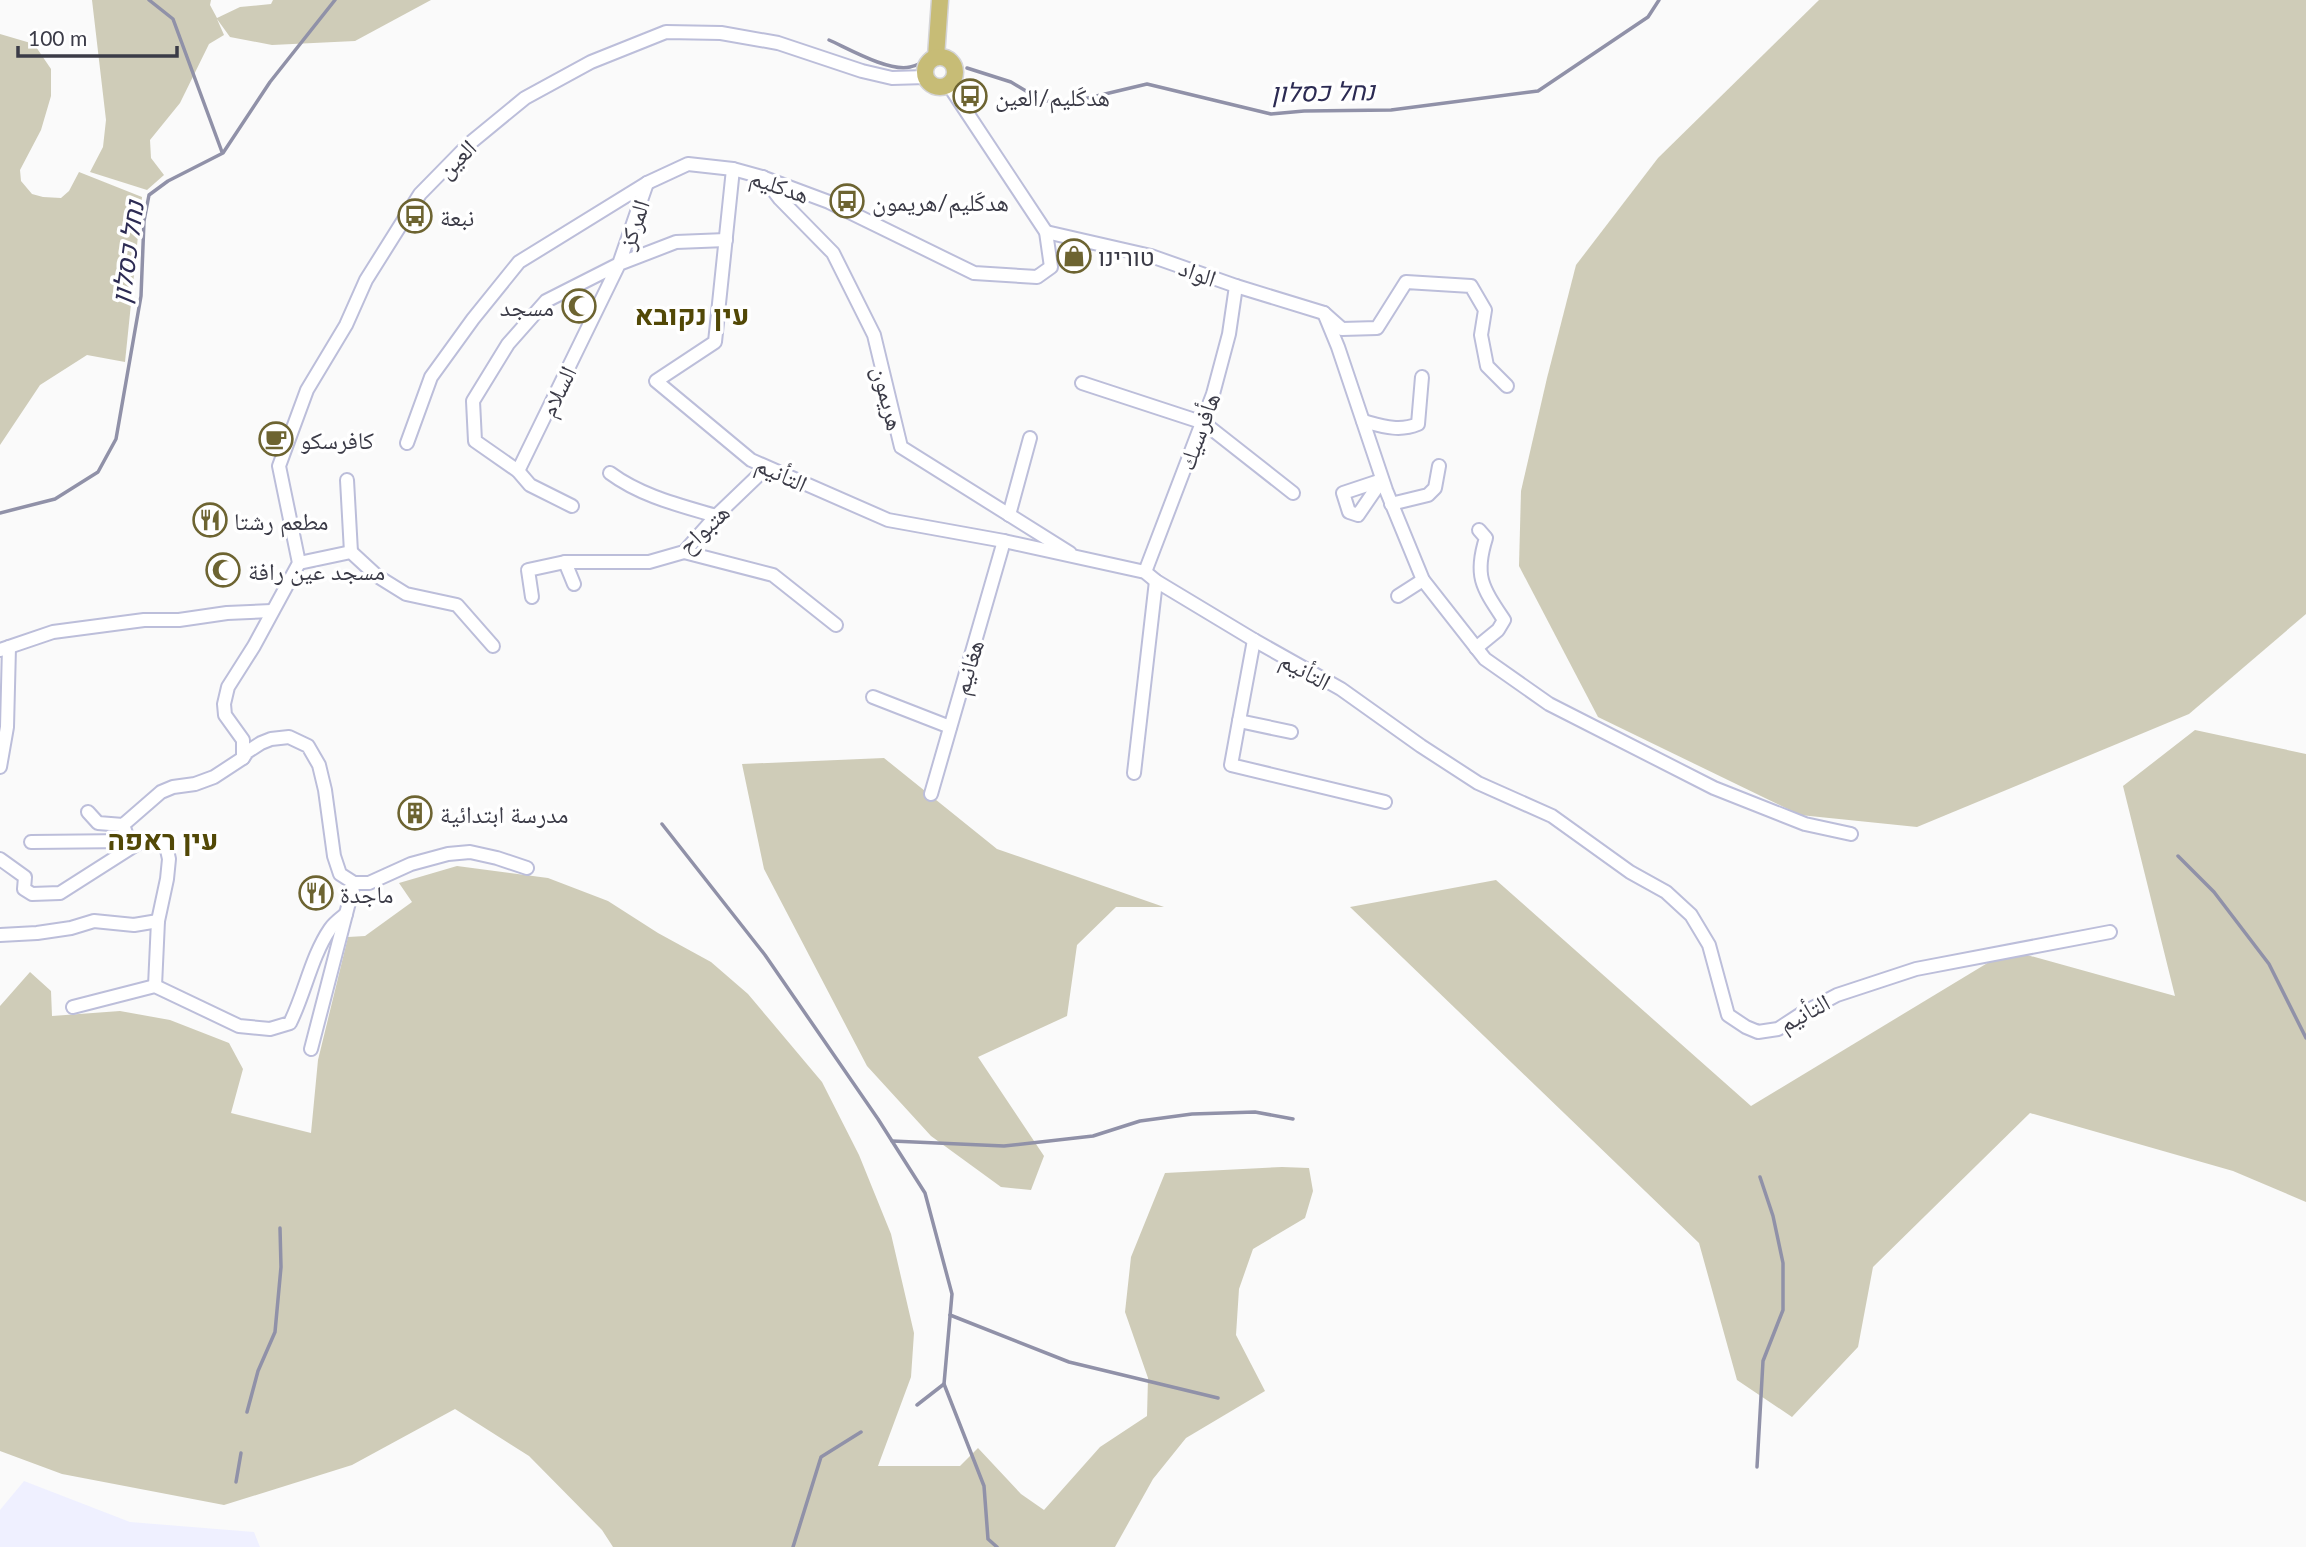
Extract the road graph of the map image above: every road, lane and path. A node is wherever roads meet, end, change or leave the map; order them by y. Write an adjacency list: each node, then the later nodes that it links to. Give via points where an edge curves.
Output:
1 (940, 0): 2 (main road)
2 (936, 57): 3 (main road, via 927,65); 4 (main road, via 947,58 954,66)
3 (926, 77): 4 (main road, via 938,87); 36 (street, العين, via 892,78 778,43 732,35 666,32 591,62 525,98 469,144 421,194 366,280 346,326 307,390 279,466)
4 (948, 84): 8 (street, هدكليم)
5 (733, 169): 6 (street, هدكليم); 7 (street, هدكليم, via 688,164); 9 (street, التأنيم)
6 (762, 177): 8 (street, هدكليم, via 829,202 974,273 1037,277 1051,267); 28 (street, هريمون, via 833,253 874,335 901,447)
7 (647, 183): 10 (street, المركز); 19 (street, هدكليم, via 519,262 431,377)
8 (1046, 232): 11 (street, الواد, via 1151,256)
9 (726, 240): 10 (street, via 676,242); 21 (street, التأنيم, via 716,342 656,381)
10 (619, 264): 22 (street, السلام); 22 (street, via 546,301 516,333 473,401 475,441)
11 (1236, 286): 12 (street, الواد); 17 (street, هأفرسيك, via 1229,334)
12 (1324, 313): 15 (street, الواد, via 1342,329 1377,328 1406,282 1471,286 1485,310 1481,335 1487,366); 16 (street)
13 (1422, 377): 16 (street, via 1418,424 1388,428)
14 (1082, 383): 17 (street)
15 (1507, 386)
16 (1363, 421): 26 (street)
17 (1203, 422): 25 (street); 37 (street, هأفرسيك)
18 (1030, 438): 28 (street)
19 (407, 443)
20 (1438, 466): 26 (street, via 1435,488 1428,495)
21 (766, 468): 29 (street, هتبواح); 31 (street, التأنيم, via 888,520)
22 (518, 471): 27 (street, via 530,485)
23 (610, 472): 29 (street, via 627,485)
24 (347, 480): 32 (street)
25 (1293, 493)
26 (1391, 504): 38 (street)
27 (572, 506)
28 (1009, 515): 34 (street, هريمون)
29 (716, 516): 33 (street, هتبواح)
30 (1479, 530): 48 (street, via 1486,538 1479,568 1483,586 1504,620)
31 (1004, 541): 34 (street, التأنيم); 51 (street, هغانيم)
32 (351, 552): 36 (street); 46 (street, via 406,594 457,606)
33 (684, 552): 35 (street, هتبواح, via 649,562); 44 (street, via 773,575)
34 (1078, 558): 37 (street, التأنيم)
35 (565, 562): 40 (street); 42 (street, هتبواح, via 528,570)
36 (299, 563): 43 (street)
37 (1144, 572): 39 (street, التأنيم)
38 (1423, 580): 41 (street); 48 (street)
39 (1156, 581): 45 (street, التأنيم); 57 (street)
40 (574, 584)
41 (1398, 596)
42 (532, 597)
43 (272, 611): 47 (street, via 53,632); 55 (street, via 228,687 223,704 225,715 243,740)
44 (836, 625)
45 (1254, 640): 50 (street); 70 (street, التأنيم, via 1341,689 1478,783 1552,816 1666,892 1691,915 1709,945 1728,1015 1758,1032 1778,1029 1837,995 1904,973)
46 (493, 646)
47 (5, 648): 52 (street)
48 (1476, 648): 62 (street, via 1549,704 1714,788 1805,824)
49 (873, 697): 51 (street)
50 (1239, 721): 53 (street); 59 (street, via 1231,765)
51 (950, 727): 58 (street, هغانيم)
52 (4, 731): 54 (street); 56 (street)
53 (1291, 732)
54 (0, 746)
55 (243, 758): 61 (street, via 214,778 161,792); 67 (street, via 271,739 289,737 308,746 326,790 340,874)
56 (0, 767)
57 (1134, 773)
58 (931, 794)
59 (1385, 802)
60 (88, 812): 61 (street, via 98,823)
61 (123, 825): 63 (street)
62 (1851, 834)
63 (135, 841): 64 (street); 65 (street, via 60,893 32,894 24,889 25,877); 69 (street, via 160,842 167,850 167,879)
64 (32, 842)
65 (0, 859)
66 (527, 868): 67 (street, via 470,852 411,864 369,883)
67 (354, 883): 68 (street)
68 (346, 914): 72 (street, via 330,928 290,1023 270,1029 239,1026); 74 (street)
69 (158, 921): 71 (street, via 134,925 94,921 71,928); 72 (street)
70 (2110, 932)
71 (0, 935)
72 (155, 986): 73 (street)
73 (73, 1007)
74 (311, 1049)

